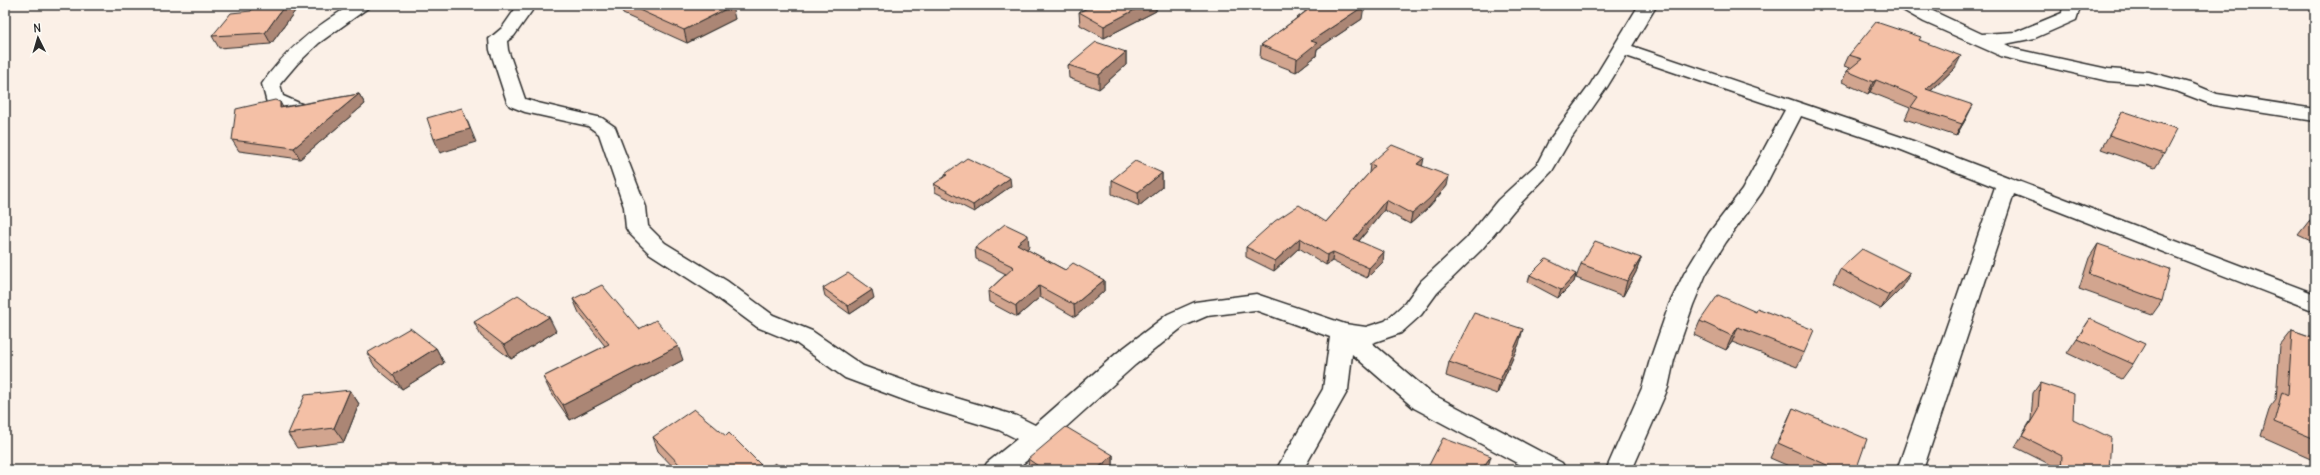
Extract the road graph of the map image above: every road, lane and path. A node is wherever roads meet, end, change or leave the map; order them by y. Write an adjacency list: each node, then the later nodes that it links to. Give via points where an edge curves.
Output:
1 (363, 5): 9 (street, via 327,27 283,67 271,84 274,99)
2 (527, 5): 14 (street, via 508,32 498,39 500,56 517,102 532,108 595,122 608,131 635,207 637,228 656,248 719,287 765,320 804,338 854,372 929,399 1008,423)
3 (1648, 5): 7 (street)
4 (1907, 5): 6 (street)
5 (2072, 5): 6 (street, via 2070,16 2016,38)
6 (1973, 38): 10 (street, via 2009,53 2108,75 2149,78 2186,88 2213,99)
7 (1620, 48): 8 (street); 13 (street, via 1598,87 1560,139 1546,167 1506,205 1474,244 1429,287 1413,309 1394,327 1383,332 1367,336)
8 (1796, 108): 11 (street); 18 (street, via 1750,192 1695,274 1681,305 1655,388)
9 (299, 110)
10 (2315, 115)
11 (2007, 183): 12 (street); 19 (street)
12 (2315, 304)
13 (1343, 332): 14 (street, via 1256,302 1203,308 1176,320 1126,359); 16 (street, via 1336,390); 17 (street, via 1423,401)
14 (1037, 438): 15 (street)
15 (996, 470)
16 (1289, 470)
17 (1553, 470)
18 (1619, 470)
19 (1910, 470)

